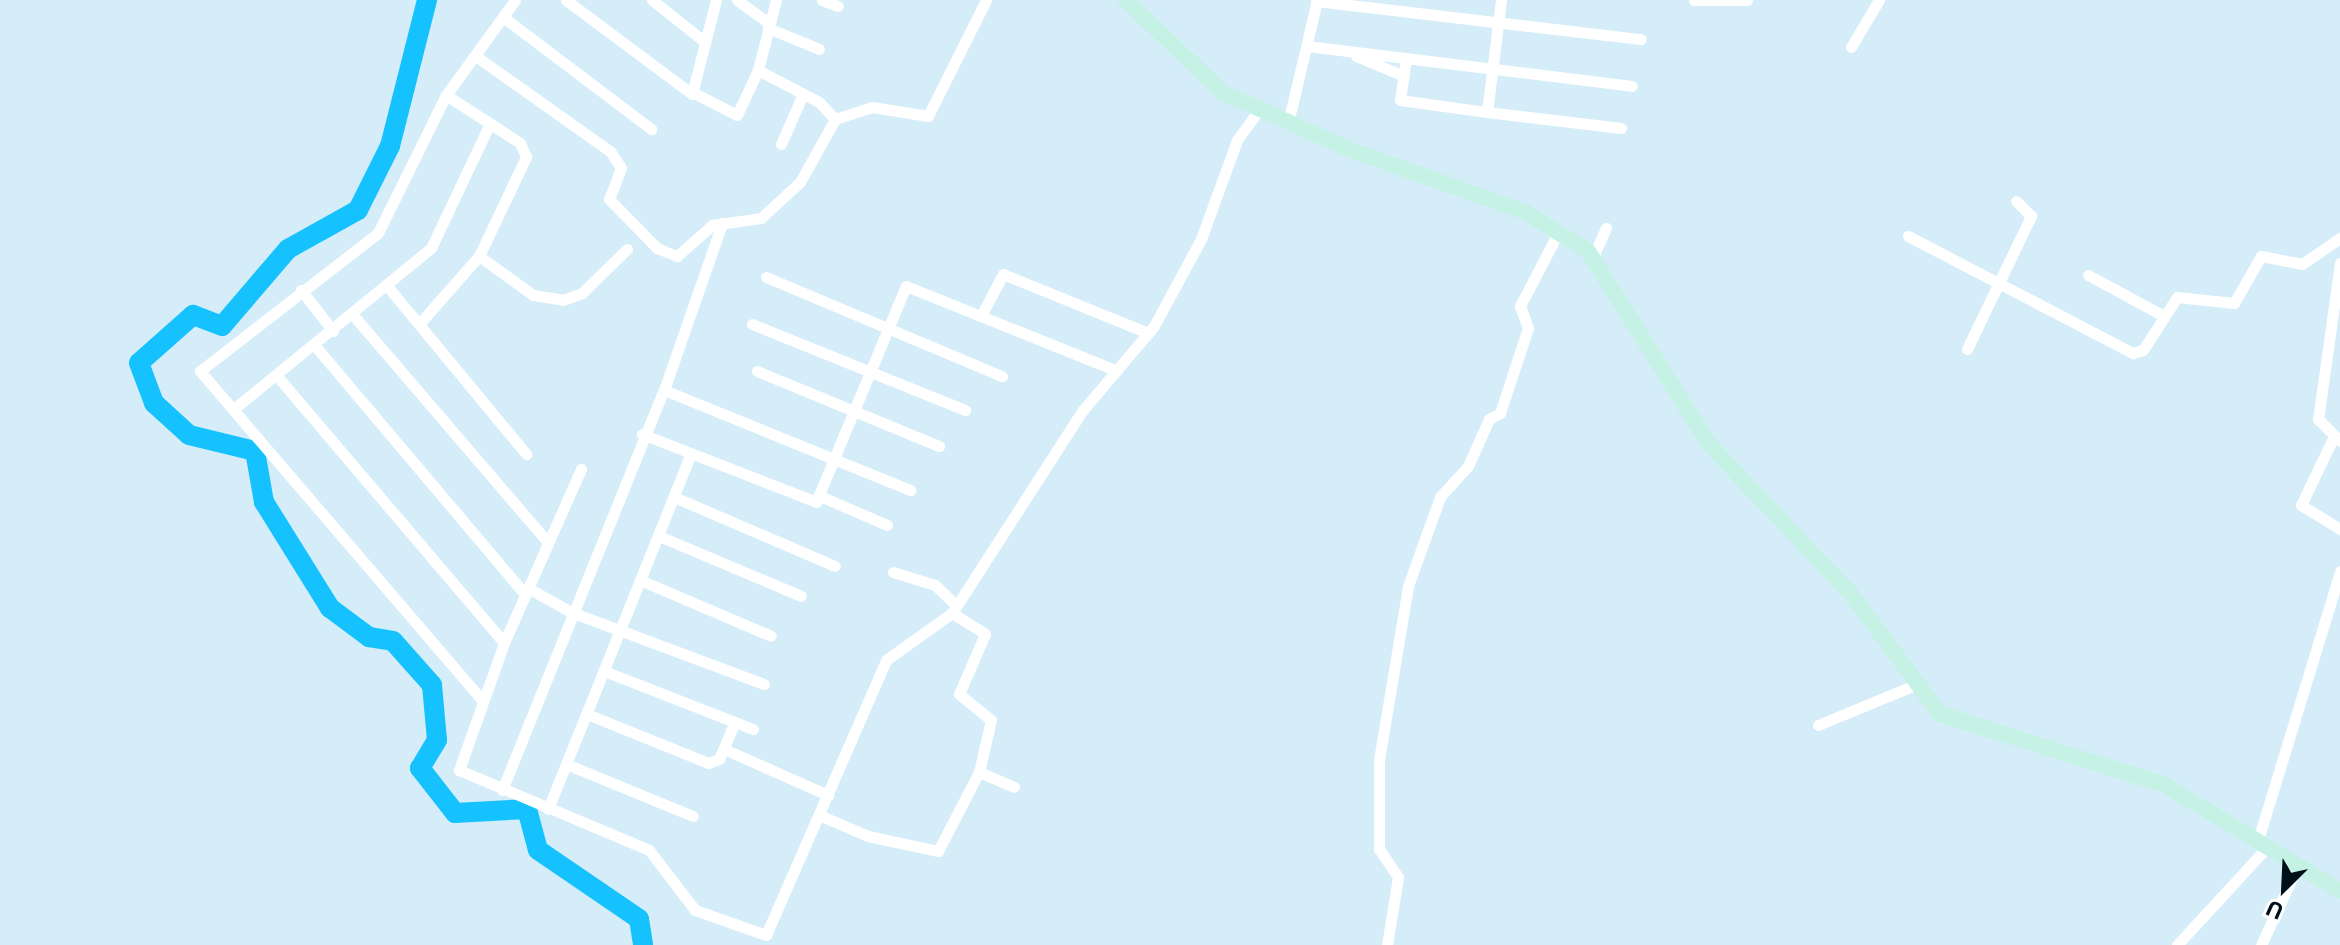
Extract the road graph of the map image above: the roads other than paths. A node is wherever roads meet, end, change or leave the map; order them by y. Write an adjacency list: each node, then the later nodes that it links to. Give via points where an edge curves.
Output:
1 (515, 0): 16 (street)
2 (566, 0): 31 (street)
3 (652, 0): 20 (street)
4 (716, 0): 20 (street)
5 (737, 0): 18 (street)
6 (776, 0): 18 (street)
7 (822, 0): 15 (street)
8 (986, 0): 36 (street, via 928,116 872,107)
9 (1126, 0): 34 (street, via 1202,77)
10 (1501, 0): 17 (street)
11 (1694, 0): 12 (street)
12 (1747, 0)
13 (1879, 0): 22 (street)
14 (1316, 1): 17 (street); 21 (street)
15 (838, 6)
16 (503, 17): 25 (street); 40 (street)
17 (1499, 24): 19 (street); 27 (street)
18 (768, 26): 23 (street); 28 (street)
19 (1641, 39)
20 (705, 42): 31 (street)
21 (1307, 46): 24 (street); 38 (street)
22 (1851, 47)
23 (819, 49)
24 (1343, 51): 26 (street); 29 (street)
25 (477, 57): 33 (street); 43 (street, via 610,151 621,168 609,199 657,248 685,254)
26 (1406, 58): 27 (street); 29 (street)
27 (1493, 68): 30 (street); 35 (street)
28 (758, 70): 31 (street, via 737,115); 32 (street)
29 (1404, 76): 35 (street, via 1400,100)
30 (1632, 86)
31 (694, 93)
32 (803, 94): 36 (street); 41 (street)
33 (446, 95): 37 (street); 56 (street, via 378,233)
34 (1258, 111): 38 (street); 64 (street, via 1237,140 1201,239)
35 (1487, 112): 39 (street)
36 (835, 119): 43 (street, via 800,182 761,218)
37 (490, 123): 49 (street, via 520,143 526,157); 55 (street, via 431,248)
38 (1288, 123): 45 (street)
39 (1621, 128)
40 (651, 129)
41 (781, 144)
42 (2016, 201): 54 (street, via 2032,214)
43 (722, 223): 72 (street)
44 (1606, 228): 50 (street)
45 (1559, 231): 50 (street); 121 (street, via 1520,306 1528,328 1500,413 1489,419 1468,466 1440,497 1408,586 1379,760 1379,849 1398,877)
46 (1908, 236): 54 (street)
47 (2340, 238): 58 (street, via 2302,264 2261,256 2238,301 2184,295)
48 (627, 249): 49 (street, via 582,293 563,300 533,295)
49 (479, 256): 60 (street)
50 (1593, 257): 103 (street, via 1709,444 1851,594)
51 (2340, 263): 77 (street, via 2318,419)
52 (2088, 275): 58 (street)
53 (766, 277): 62 (street)
54 (1996, 285): 58 (street, via 2127,352 2143,350); 66 (street)
55 (388, 287): 57 (street); 60 (street)
56 (301, 290): 63 (street); 73 (street, via 204,364 203,379)
57 (353, 315): 63 (street); 89 (street)
58 (2162, 315)
59 (981, 316): 62 (street, via 906,286); 64 (street, via 1003,274); 69 (street)
60 (419, 324): 79 (street)
61 (752, 324): 68 (street)
62 (887, 327): 68 (street); 71 (street)
63 (333, 331): 65 (street)
64 (1148, 333): 69 (street)
65 (316, 347): 70 (street); 94 (street)
66 (1967, 349)
67 (757, 371): 75 (street)
68 (868, 371): 74 (street); 75 (street)
69 (1117, 371): 96 (street, via 1083,410)
70 (277, 376): 73 (street); 100 (street)
71 (1002, 376)
72 (664, 390): 76 (street); 81 (street)
73 (236, 407): 104 (street)
74 (965, 410)
75 (853, 411): 78 (street); 81 (street)
76 (642, 434): 80 (street); 97 (street)
77 (2337, 440): 87 (street, via 2301,505)
78 (939, 446)
79 (526, 454)
80 (691, 454): 84 (street, via 808,501); 85 (street)
81 (834, 459): 83 (street); 84 (street)
82 (581, 469): 89 (street)
83 (910, 490)
84 (820, 496): 86 (street)
85 (674, 497): 88 (street); 90 (street)
86 (887, 525)
87 (2340, 529)
88 (659, 536): 93 (street); 95 (street)
89 (547, 541): 94 (street)
90 (835, 566)
91 (2340, 571): 118 (street)
92 (893, 572): 96 (street, via 935,585)
93 (640, 580): 98 (street); 99 (street)
94 (526, 591): 97 (street); 100 (street)
95 (801, 596)
96 (955, 610): 111 (street, via 985,634 959,694 991,720); 114 (street, via 886,660)
97 (571, 612): 98 (street); 113 (street)
98 (622, 626): 101 (street); 102 (street)
99 (771, 636)
100 (504, 643): 104 (street)
101 (604, 671): 105 (street); 106 (street)
102 (764, 684)
103 (1917, 684): 107 (street); 118 (street, via 1951,721 2142,775)
104 (482, 700): 113 (street, via 458,766)
105 (587, 714): 109 (street, via 708,763); 110 (street)
106 (734, 723): 108 (street); 109 (street)
107 (1818, 725)
108 (753, 729)
109 (724, 749): 114 (street)
110 (566, 764): 115 (street); 117 (street)
111 (979, 772): 112 (street); 116 (street, via 938,851 868,836)
112 (1014, 787)
113 (502, 790): 115 (street)
114 (828, 795): 116 (street)
115 (548, 809): 116 (street, via 649,850 695,910 762,936)
116 (819, 815)
117 (693, 816)
118 (2263, 843): 119 (street); 122 (street)
119 (2298, 865): 120 (street); 123 (street)
120 (2339, 889)
121 (1387, 945)
122 (2177, 945)
123 (2261, 945)

